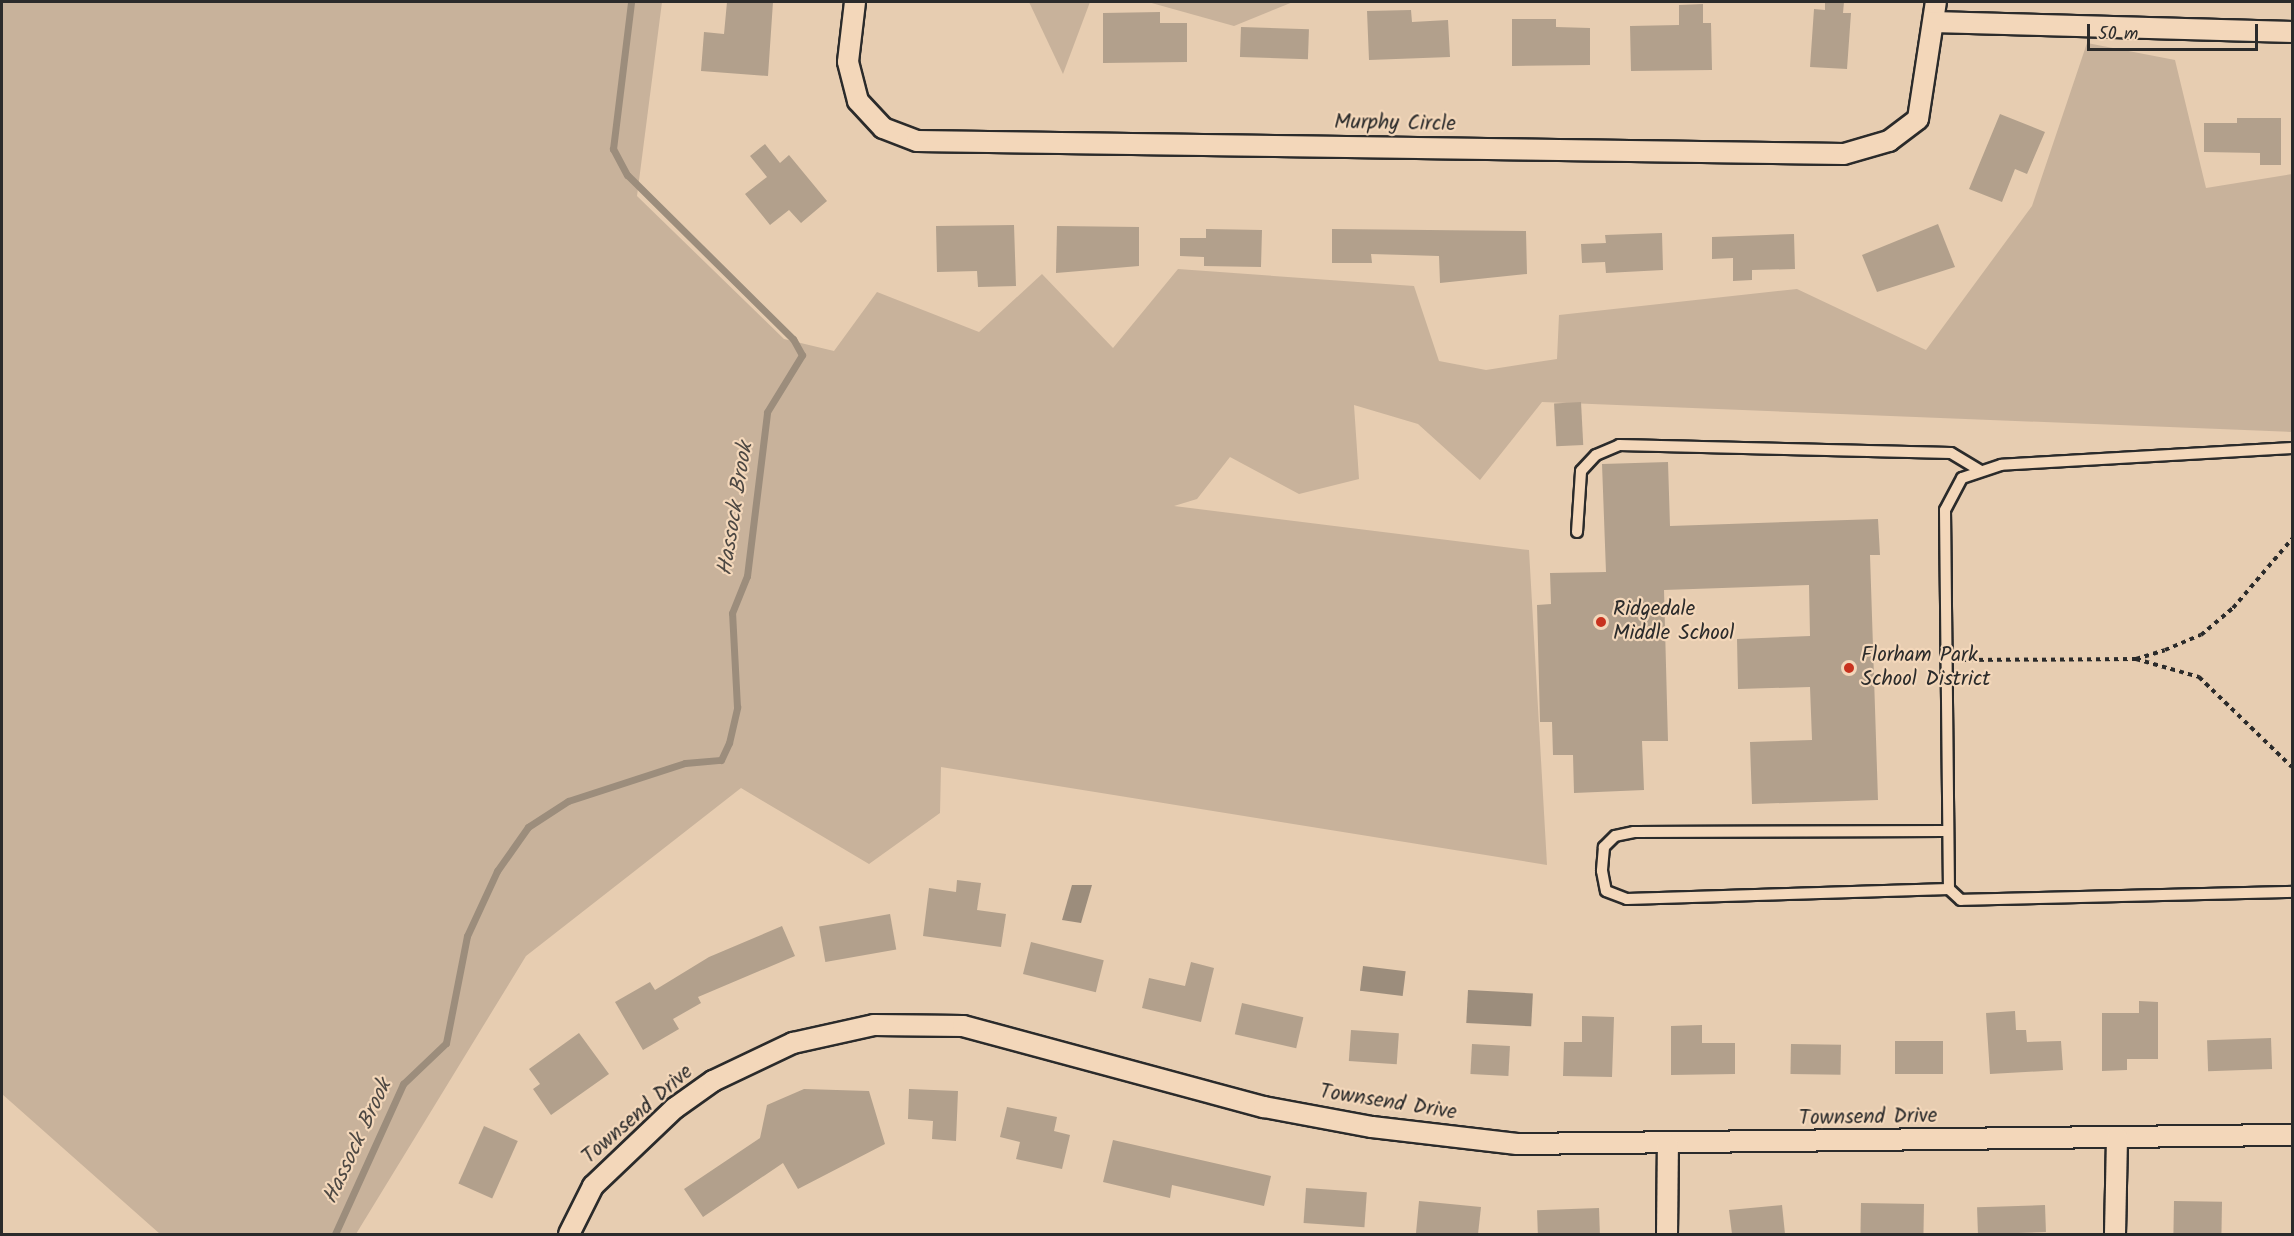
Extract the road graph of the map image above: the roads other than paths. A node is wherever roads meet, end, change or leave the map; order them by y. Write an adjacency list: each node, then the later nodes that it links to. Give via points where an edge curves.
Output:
1 (855, 2): 3 (street, Murphy Circle, via 848,62 858,101 883,128 916,141 1844,154 1889,141 1918,119)
2 (1936, 2): 3 (street, Murphy Circle)
3 (1934, 22): 4 (street)
4 (2292, 32)
5 (2292, 447): 6 (lane)
6 (1979, 470): 7 (lane, via 1951,453 1619,445 1596,455 1581,471); 8 (lane, via 1956,485 1945,510)
7 (1577, 532)
8 (1945, 831): 9 (lane); 9 (lane, via 1634,832 1615,836 1604,847 1602,871 1606,891 1627,899)
9 (1949, 889): 10 (lane, via 1961,900)
10 (2292, 892)
11 (2292, 1135): 12 (street, Townsend Drive)
12 (2117, 1138): 13 (street, Townsend Drive); 16 (street)
13 (1668, 1145): 14 (street, Townsend Drive, via 1517,1144 1372,1127 1157,1080 992,1031 926,1023 874,1025 792,1043 713,1081 675,1108 593,1186); 15 (street)
14 (569, 1234)
15 (1667, 1234)
16 (2115, 1234)

